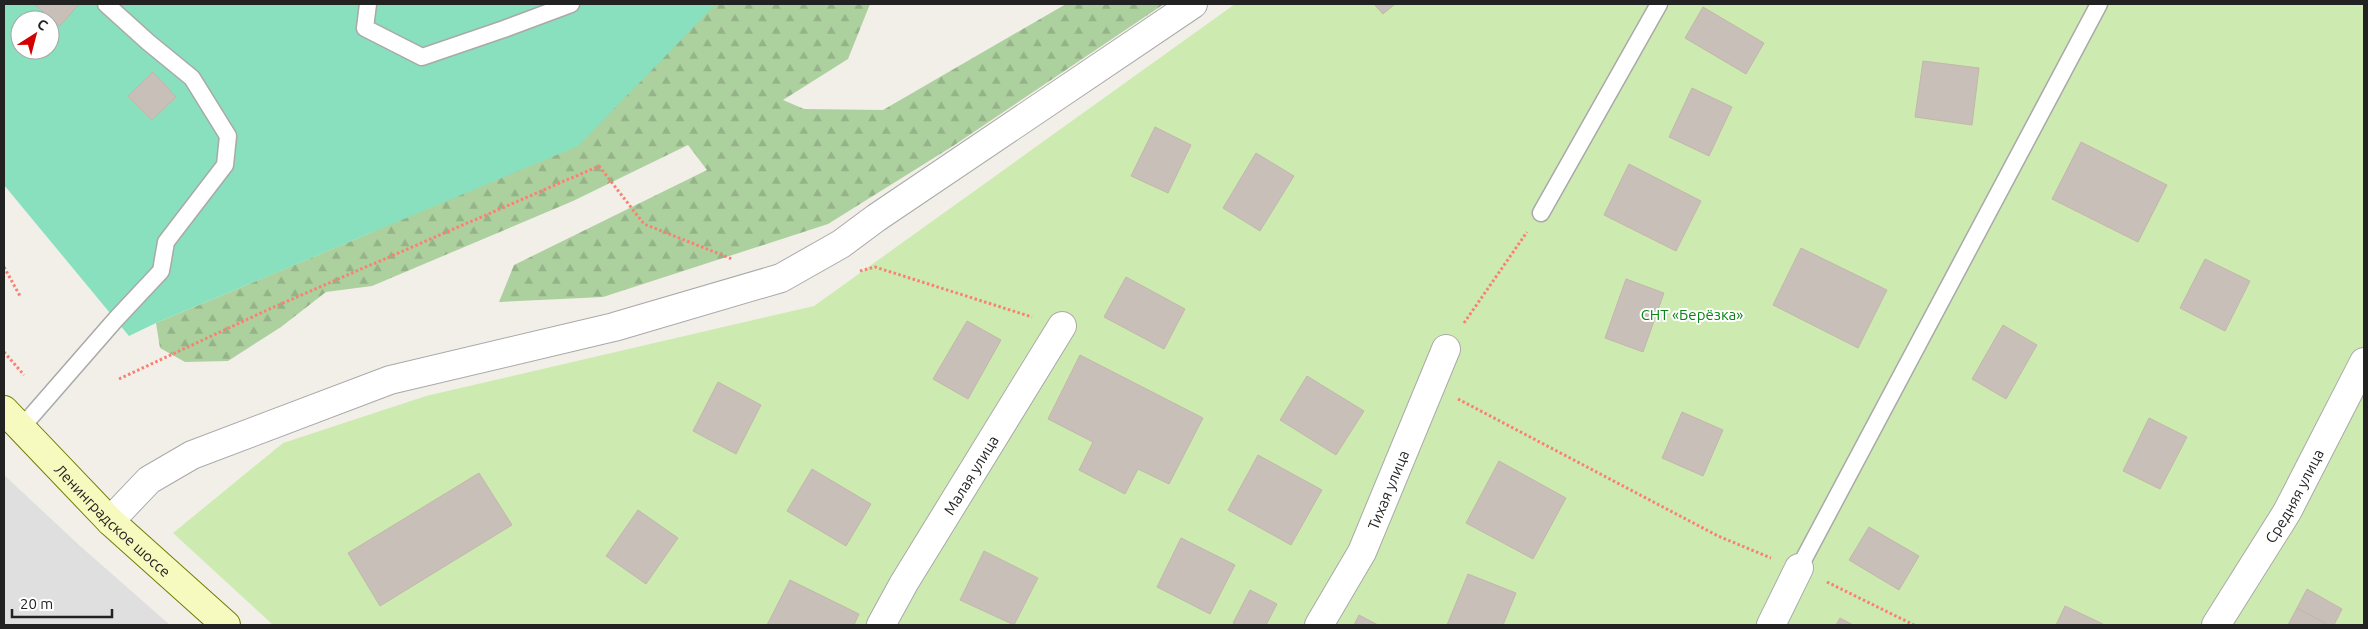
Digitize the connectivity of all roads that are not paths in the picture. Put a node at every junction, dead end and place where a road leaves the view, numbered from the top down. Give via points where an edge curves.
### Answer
1 (106, 4) edge
2 (368, 4) edge
3 (571, 4) edge
4 (1193, 4) edge
5 (1659, 4) edge
6 (2099, 4) edge
7 (1541, 213) road end
8 (1062, 326) road end
9 (1446, 349) road end
10 (2364, 362) edge
11 (13, 419) edge
12 (110, 521) junction
13 (1799, 568) joint
14 (226, 625) edge
15 (880, 625) edge
16 (1319, 625) edge
17 (1770, 625) edge
18 (2216, 625) edge

1 - 11 lane via 192,78 228,136 225,165 166,242 162,271
2 - 3 lane via 365,28 422,56
4 - 12 street via 841,244 781,278 614,327 390,380 192,454 149,480
5 - 7 lane
6 - 13 lane
8 - 15 street, Малая улица
9 - 16 street, Тихая улица via 1362,552
10 - 18 street, Средняя улица via 2287,512
11 - 12 main road, Ленинградское шоссе
12 - 14 main road, Ленинградское шоссе
13 - 17 street

